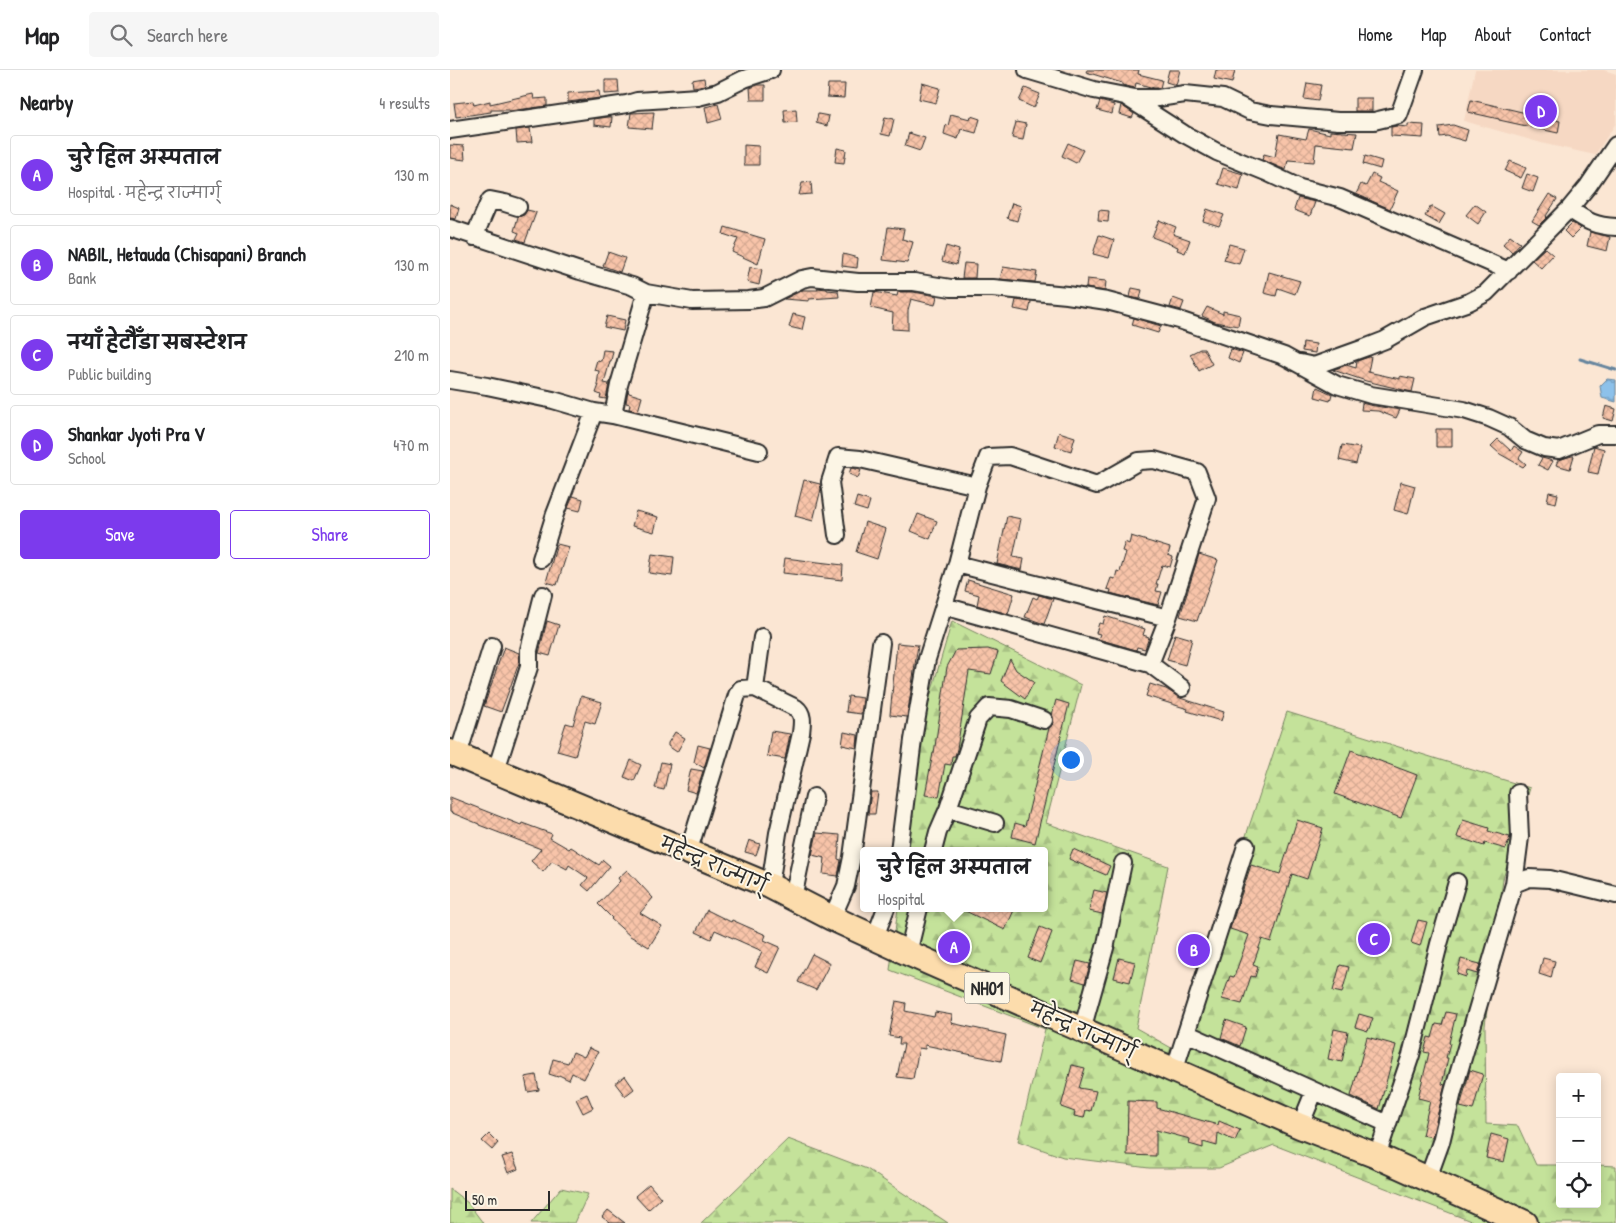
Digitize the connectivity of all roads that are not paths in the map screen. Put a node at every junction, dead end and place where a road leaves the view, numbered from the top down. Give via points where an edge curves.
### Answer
1 (771, 70) edge
2 (1027, 70) edge
3 (1415, 70) edge
4 (1126, 97) junction
5 (450, 130) edge
6 (1616, 146) edge
7 (518, 207) dead end
8 (1569, 209) junction
9 (1616, 226) edge
10 (450, 228) edge
11 (474, 237) junction
12 (1509, 270) junction
13 (646, 292) junction
14 (1298, 363) junction
15 (450, 380) edge
16 (594, 412) junction
17 (613, 415) junction
18 (1616, 434) edge
19 (759, 451) dead end
20 (977, 486) junction
21 (837, 535) dead end
22 (541, 559) dead end
23 (957, 564) junction
24 (544, 595) dead end
25 (944, 606) junction
26 (1168, 618) junction
27 (762, 637) dead end
28 (881, 644) dead end
29 (492, 646) dead end
30 (1150, 664) junction
31 (755, 688) junction
32 (1182, 688) dead end
33 (1044, 720) dead end
34 (454, 753) edge
35 (496, 770) junction
36 (1518, 793) dead end
37 (814, 797) dead end
38 (948, 810) junction
39 (995, 823) dead end
40 (1246, 846) dead end
41 (900, 847) edge
42 (935, 847) edge
43 (688, 853) junction
44 (1123, 864) dead end
45 (1457, 882) dead end
46 (1514, 884) junction
47 (770, 886) junction
48 (1616, 895) edge
49 (792, 898) junction
50 (884, 912) edge
51 (918, 912) edge
52 (832, 918) junction
53 (875, 937) junction
54 (908, 953) junction
55 (1082, 1030) junction
56 (1186, 1033) junction
57 (1174, 1071) junction
58 (1314, 1092) junction
59 (1388, 1124) junction
60 (1300, 1126) junction
61 (1377, 1156) junction
62 (1428, 1178) junction
63 (1525, 1223) edge

1 - 5 street via 698,97 637,101
2 - 4 street
3 - 4 street via 1399,115 1374,121 1271,115 1209,96
4 - 12 street via 1217,152 1300,188 1340,198
6 - 8 street
7 - 11 street via 490,200
8 - 9 street via 1589,222
8 - 12 street
10 - 11 street
11 - 13 street
12 - 14 street via 1486,293 1425,317 1385,340 1314,366
13 - 14 street via 692,301 749,300 764,298 812,277 858,282 907,281 951,288 993,288 1068,295 1136,307
13 - 17 street via 618,386
14 - 18 street via 1337,385 1371,395 1464,410 1489,418 1544,448 1559,450 1598,434
15 - 16 street via 553,400
16 - 17 street
16 - 22 street
17 - 19 street
20 - 21 street via 860,459 838,457 830,482
20 - 23 street
20 - 26 street via 988,457 1010,456 1097,485 1139,461 1154,460 1197,472 1207,498
23 - 25 street
23 - 26 street
24 - 35 street via 529,667
25 - 30 street
25 - 41 street via 927,659
26 - 30 street
27 - 31 street
28 - 52 street via 852,857 846,886
29 - 34 street
30 - 32 street
31 - 43 street via 741,689 737,695
31 - 47 street via 796,708 802,719
33 - 38 street via 1011,709 989,708 978,719
34 - 35 highway, महेन्द्र राज्मार्ग् / NH01
35 - 43 highway, महेन्द्र राज्मार्ग् / NH01
36 - 46 street via 1520,837
37 - 49 street
38 - 39 street
38 - 42 street
40 - 56 street
43 - 47 highway, महेन्द्र राज्मार्ग् / NH01
44 - 55 street via 1106,944
45 - 59 street via 1411,1056
46 - 48 street via 1530,878 1550,879
46 - 62 street
47 - 49 highway, महेन्द्र राज्मार्ग् / NH01
49 - 52 highway, महेन्द्र राज्मार्ग् / NH01
50 - 53 street
51 - 54 street
52 - 53 highway, महेन्द्र राज्मार्ग् / NH01
53 - 54 highway, महेन्द्र राज्मार्ग् / NH01
54 - 55 highway, महेन्द्र राज्मार्ग् / NH01
55 - 57 highway, महेन्द्र राज्मार्ग् / NH01
56 - 57 street
56 - 58 street
57 - 60 highway, महेन्द्र राज्मार्ग् / NH01
58 - 59 street
58 - 60 street
59 - 61 street
60 - 61 highway, महेन्द्र राज्मार्ग् / NH01
61 - 62 highway, महेन्द्र राज्मार्ग् / NH01
62 - 63 highway, महेन्द्र राज्मार्ग् / NH01

